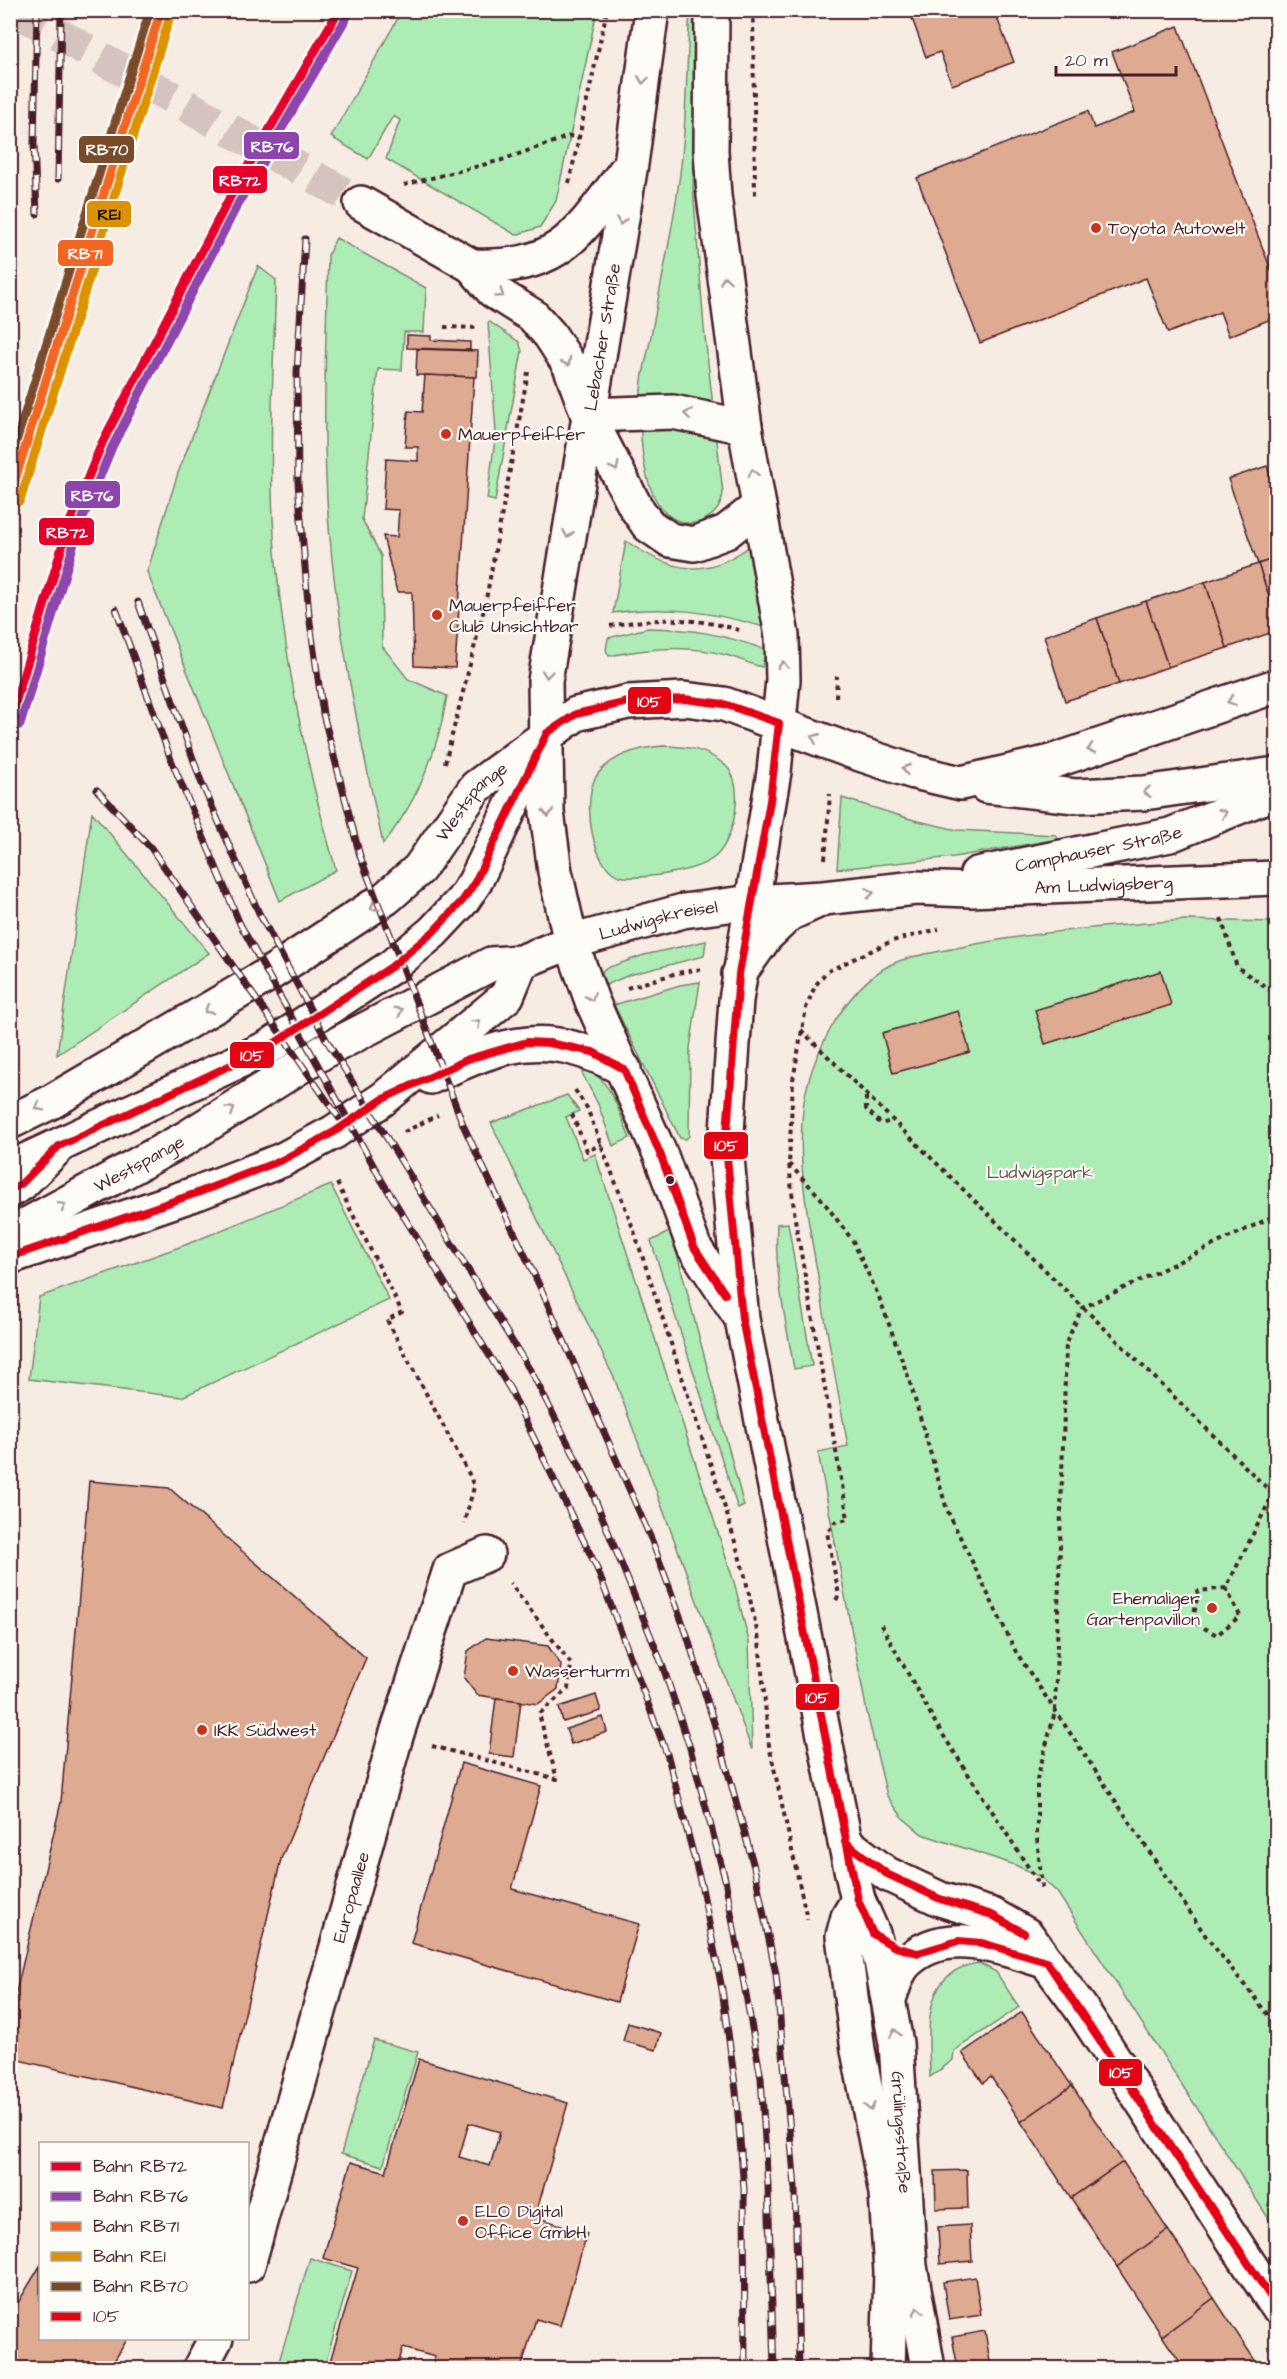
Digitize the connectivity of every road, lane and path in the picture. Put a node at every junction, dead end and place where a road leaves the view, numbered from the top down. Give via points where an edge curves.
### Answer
1 (607, 10) edge
2 (652, 10) edge
3 (712, 10) edge
4 (728, 10) edge
5 (712, 99) junction
6 (579, 138) junction
7 (631, 164) junction
8 (567, 191) dead end
9 (361, 202) joint
10 (472, 266) junction
11 (444, 327) dead end
12 (482, 328) dead end
13 (528, 368) dead end
14 (588, 415) junction
15 (745, 427) junction
16 (759, 506) junction
17 (485, 605) junction
18 (495, 607) dead end
19 (610, 626) dead end
20 (744, 632) dead end
21 (837, 676) dead end
22 (1276, 686) edge
23 (837, 697) dead end
24 (778, 723) junction
25 (547, 733) junction
26 (445, 766) dead end
27 (1276, 774) edge
28 (961, 783) junction
29 (1276, 792) edge
30 (830, 794) dead end
31 (1276, 878) edge
32 (823, 884) junction
33 (916, 888) junction
34 (752, 902) junction
35 (1218, 909) dead end
36 (571, 942) junction
37 (521, 962) junction
38 (702, 969) dead end
39 (826, 972) dead end
40 (739, 974) junction
41 (621, 991) dead end
42 (1276, 994) edge
43 (801, 1030) junction
44 (624, 1069) junction
45 (866, 1096) junction
46 (383, 1099) junction
47 (587, 1108) dead end
48 (572, 1114) dead end
49 (891, 1121) junction
50 (10, 1122) edge
51 (602, 1144) junction
52 (59, 1146) junction
53 (789, 1164) junction
54 (10, 1168) edge
55 (337, 1183) dead end
56 (10, 1190) edge
57 (1276, 1215) edge
58 (10, 1234) edge
59 (10, 1257) edge
60 (1082, 1308) junction
61 (742, 1319) junction
62 (1275, 1496) edge
63 (848, 1519) dead end
64 (487, 1554) joint
65 (450, 1570) junction
66 (1226, 1588) junction
67 (880, 1625) dead end
68 (1055, 1712) junction
69 (396, 1736) junction
70 (845, 1842) junction
71 (918, 1889) junction
72 (858, 1900) junction
73 (807, 1921) dead end
74 (873, 1934) junction
75 (918, 1953) junction
76 (1047, 1962) junction
77 (889, 1999) junction
78 (1276, 2025) edge
79 (249, 2261) edge
80 (1276, 2305) edge
81 (215, 2340) edge
82 (230, 2340) edge
83 (200, 2368) edge
84 (225, 2368) edge
85 (888, 2368) edge
86 (928, 2368) edge

1 - 6 path
2 -> 7 main road, Lebacher Straße
3 - 5 main road
4 - 5 main road
15 -> 5 main road via 714,196
6 - 8 path
6 - 9 path via 570,136 502,160 417,180
7 - 10 main road via 580,231 545,258 505,267
7 -> 14 main road, Lebacher Straße
9 - 10 main road
10 -> 14 main road via 493,291 533,316 550,335 570,366
11 - 12 path
13 - 17 path
15 -> 14 main road via 673,412
14 -> 16 main road via 634,506 648,525 670,540 694,544 726,532
14 -> 25 main road, Lebacher Straße via 545,681
16 -> 15 main road
24 -> 16 main road via 783,680 782,636
17 - 18 path
17 - 26 path
19 - 20 path via 647,619 683,619
21 - 23 path
22 -> 28 main road via 1051,762
24 - 25 main road via 724,704 684,699 628,702 576,714
28 -> 24 main road via 851,752
24 - 34 main road via 770,801
25 -> 36 main road via 547,812 555,872
25 -> 50 main road, Westspange via 476,787 419,869 386,898 272,973
25 - 52 main road, Westspange via 475,882 425,939 391,967 267,1048
27 -> 28 main road via 1144,793 1075,796
33 -> 29 main road, Camphauser Straße via 1170,835
30 - 32 path
31 - 33 main road, Am Ludwigsberg via 970,890
32 -> 33 main road, Am Ludwigsberg
32 - 34 main road, Am Ludwigsberg
32 - 40 main road via 766,936
34 - 36 main road, Ludwigskreisel via 683,911
34 - 40 main road, Grülingsstraße
35 - 42 path via 1237,967
36 - 37 main road, Westspange
36 -> 44 main road, Grülingsstraße via 592,1001
46 -> 37 main road via 507,996
58 -> 37 main road, Westspange via 186,1138 375,1023 491,964
38 - 41 path
39 - 43 path via 815,986
40 - 61 main road, Grülingsstraße via 726,1146
43 - 45 path
43 - 53 path via 793,1080
44 - 46 main road via 593,1052 527,1042 468,1059
44 - 61 main road, Grülingsstraße via 662,1156 694,1247
45 - 49 path
45 - 49 path via 866,1109 881,1124
46 - 59 main road via 282,1160
47 - 51 path
48 - 51 path via 587,1151
49 - 60 path
51 - 73 path via 637,1239 745,1576 759,1640 769,1745
52 - 54 main road, Westspange
52 - 56 main road
53 - 63 path via 795,1219
53 - 68 path via 853,1241 879,1297 909,1379 947,1510 1016,1652
55 - 65 path via 402,1312 387,1320 474,1487
57 - 60 path
60 - 62 path
60 - 68 path via 1066,1343
61 - 70 main road, Grülingsstraße
62 - 66 path
64 - 65 main road
64 - 69 path via 571,1664 568,1689 539,1714 556,1779
65 - 69 main road, Europaallee
66 - 66 path via 1240,1616 1217,1635 1192,1622 1198,1591
67 - 68 path via 936,1724 1042,1888 1037,1837 1038,1779
68 - 78 path via 1205,1935
69 - 79 main road, Europaallee
70 - 71 main road via 887,1874
70 - 72 main road, Grülingsstraße
71 - 72 main road
71 - 76 main road via 992,1915 1027,1935
72 - 74 main road, Grülingsstraße
72 -> 85 main road, Grülingsstraße via 843,1936 858,2050 886,2193 891,2272
74 - 75 main road via 896,1947
74 - 77 main road, Grülingsstraße
75 - 76 main road via 958,1941 982,1943
75 - 77 main road via 902,1967
76 - 80 main road
86 -> 77 main road, Grülingsstraße via 910,2266 896,2043
81 - 83 main road
82 - 84 main road

